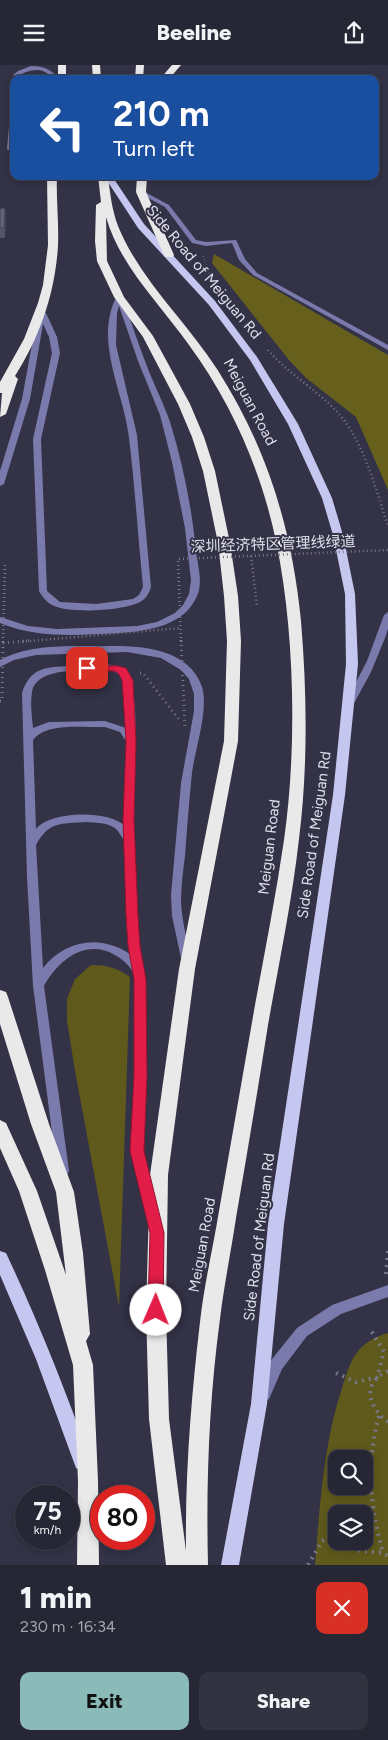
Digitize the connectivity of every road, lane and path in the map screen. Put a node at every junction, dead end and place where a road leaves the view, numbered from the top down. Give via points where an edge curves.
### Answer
1 (177, 65) edge
2 (18, 75) edge
3 (52, 75) edge
4 (168, 75) edge
5 (52, 180) edge
6 (105, 180) edge
7 (105, 180) edge
8 (106, 180) edge
9 (142, 180) edge
10 (142, 192) junction
11 (202, 250) dead end
12 (169, 255) junction
13 (225, 292) dead end
14 (119, 297) junction
15 (42, 313) junction
16 (265, 344) dead end
17 (388, 348) edge
18 (17, 365) junction
19 (0, 390) edge
20 (0, 414) edge
21 (0, 484) edge
22 (388, 527) edge
23 (388, 551) edge
24 (251, 556) junction
25 (5, 563) dead end
26 (256, 605) dead end
27 (388, 615) edge
28 (0, 620) edge
29 (181, 628) junction
30 (3, 643) junction
31 (0, 664) edge
32 (0, 701) edge
33 (348, 705) junction
34 (185, 727) dead end
35 (28, 740) junction
36 (131, 742) junction
37 (32, 845) junction
38 (130, 846) junction
39 (187, 969) junction
40 (139, 971) junction
41 (39, 986) junction
42 (0, 997) edge
43 (0, 1129) edge
44 (65, 1192) junction
45 (157, 1233) junction
46 (388, 1251) edge
47 (0, 1258) edge
48 (386, 1274) dead end
49 (388, 1291) edge
50 (370, 1329) dead end
51 (83, 1365) junction
52 (388, 1371) edge
53 (336, 1373) dead end
54 (377, 1377) junction
55 (259, 1404) junction
56 (379, 1416) junction
57 (388, 1422) edge
58 (88, 1481) junction
59 (328, 1536) edge
60 (353, 1550) edge
61 (386, 1554) edge
62 (88, 1565) edge
63 (177, 1565) edge
64 (197, 1565) edge
65 (230, 1565) edge
66 (308, 1565) edge

1 - 4 highway
2 - 3 street via 25,68 34,67
5 - 15 highway via 53,246
6 - 14 highway via 100,241 102,261
7 - 64 highway, Meiguan Road via 110,222 119,242 194,343 250,438 277,519 291,584 298,650 297,781 292,838 210,1318 196,1501
8 - 12 main road, Side Road of Meiguan Rd via 141,226
9 - 10 highway
10 - 12 highway
10 - 17 street via 167,206 194,242 234,241 242,261 255,274
11 - 13 path via 208,272
12 - 33 main road, Side Road of Meiguan Rd via 212,303 254,359 293,424 326,498 338,535 350,594 352,645
14 - 15 street via 113,313 112,345 133,435 147,587 137,601 126,604 59,605 49,600 43,591 37,439 56,353
14 - 28 street via 168,429 191,539 196,588 183,612 146,627 38,631 22,629
14 - 39 highway via 148,336 198,437 218,507 231,596 234,681 231,741
15 - 18 highway
15 - 21 street via 26,399
16 - 22 path via 289,372 340,415 350,429
18 - 19 highway
18 - 20 highway
23 - 24 path, 深圳经济特区管理线绿道, bridge
24 - 26 path
24 - 29 path, 深圳经济特区管理线绿道, bridge via 178,559
25 - 30 path, bridge
27 - 33 street via 364,679
29 - 30 path, bridge
29 - 34 path, 深圳经济特区管理线绿道, bridge
30 - 32 path, bridge
31 - 39 street via 19,655 33,653 144,650 169,658 193,678 200,705 186,772 176,903
33 - 55 main road, Side Road of Meiguan Rd via 339,795 276,1224
35 - 36 street via 35,731 49,725 105,724 124,730
35 - 36 street via 27,693 34,678 49,670 106,667 126,675
35 - 37 street
36 - 38 street
37 - 38 street via 47,823 103,820 126,831
37 - 41 street
38 - 40 street via 134,946
39 - 45 highway via 159,1175
40 - 41 street via 118,951 84,946 67,951 54,960
40 - 45 street via 137,1151
41 - 44 street
42 - 44 highway
43 - 51 highway via 28,1191
44 - 51 highway via 74,1253
45 - 63 highway via 159,1419
46 - 48 path
47 - 58 main road via 41,1347
49 - 55 street via 337,1309 302,1332 277,1363
50 - 54 path via 384,1352
51 - 58 highway
52 - 54 path
53 - 54 path via 363,1383
54 - 56 path via 370,1391 373,1409
55 - 65 main road, Side Road of Meiguan Rd
56 - 57 path
56 - 61 path via 373,1434 370,1501
58 - 62 highway
59 - 66 path via 316,1549
60 - 61 path

